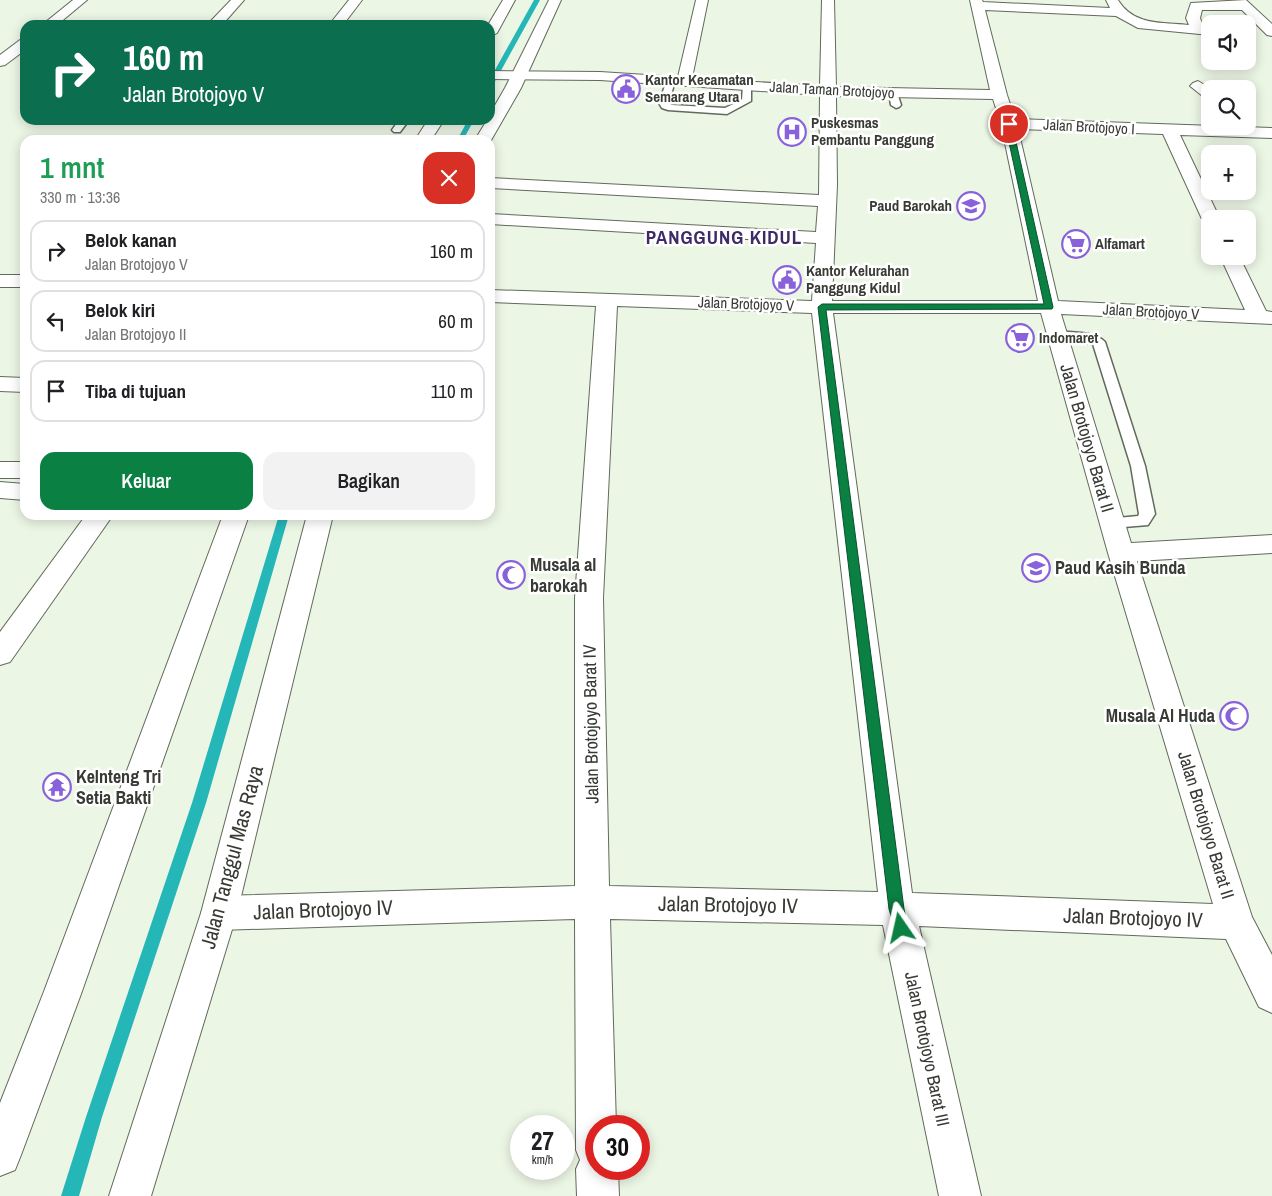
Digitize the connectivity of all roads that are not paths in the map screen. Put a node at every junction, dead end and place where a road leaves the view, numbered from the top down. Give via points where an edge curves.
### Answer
1 (81, 0) edge
2 (238, 0) edge
3 (356, 0) edge
4 (509, 0) edge
5 (555, 0) edge
6 (702, 0) edge
7 (828, 0) edge
8 (977, 3) edge
9 (1242, 3) edge
10 (1115, 6) edge
11 (55, 20) edge
12 (219, 20) edge
13 (340, 20) edge
14 (495, 24) edge
15 (1201, 27) edge
16 (1201, 30) edge
17 (1256, 32) edge
18 (1272, 32) edge
19 (20, 47) edge
20 (0, 62) edge
21 (495, 75) edge
22 (517, 75) junction
23 (677, 81) junction
24 (747, 85) junction
25 (829, 91) junction
26 (999, 95) junction
27 (495, 117) edge
28 (1009, 124) junction
29 (400, 125) edge
30 (1256, 125) edge
31 (397, 130) dead end
32 (1170, 131) junction
33 (1270, 135) edge
34 (495, 183) edge
35 (827, 201) junction
36 (1207, 210) edge
37 (495, 220) edge
38 (825, 238) junction
39 (1234, 265) edge
40 (0, 281) edge
41 (20, 281) edge
42 (495, 296) edge
43 (607, 299) junction
44 (822, 307) junction
45 (1049, 307) junction
46 (1265, 318) edge
47 (1057, 335) junction
48 (0, 384) edge
49 (20, 385) edge
50 (0, 470) edge
51 (20, 474) edge
52 (20, 478) edge
53 (0, 490) edge
54 (96, 520) edge
55 (234, 520) edge
56 (319, 520) edge
57 (1112, 523) junction
58 (1272, 544) edge
59 (1120, 553) junction
60 (0, 654) edge
61 (592, 902) junction
62 (896, 909) junction
63 (219, 913) junction
64 (1236, 922) junction
65 (1272, 994) edge
66 (595, 1115) edge
67 (0, 1156) edge
68 (597, 1180) edge
69 (130, 1196) edge
70 (598, 1196) edge
71 (960, 1196) edge

1 - 11 street
2 - 12 street
3 - 13 street
4 - 14 street
5 - 22 street
6 - 23 street
7 - 25 street, Jalan Brotojoyo Barat III
8 - 10 street
8 - 26 street, Jalan Brotojoyo Barat II
9 - 15 street via 1196,6 1193,18
9 - 18 street
10 - 16 street via 1142,25
17 - 18 street
19 - 20 street
21 - 22 street, Jalan Taman Brotojoyo
22 - 23 street, Jalan Taman Brotojoyo
22 - 27 street
23 - 24 street, Jalan Taman Brotojoyo
23 - 24 lane via 665,106 727,111 746,101
24 - 25 street, Jalan Taman Brotojoyo
25 - 26 street, Jalan Taman Brotojoyo via 895,99
25 - 35 street, Jalan Brotojoyo Barat III
26 - 28 street, Jalan Brotojoyo Barat II
28 - 32 street, Jalan Brotojoyo I
28 - 45 street, Jalan Brotojoyo Barat II
29 - 31 lane
30 - 33 street
32 - 33 street, Jalan Brotojoyo I
32 - 36 street
34 - 35 street
35 - 38 street, Jalan Brotojoyo Barat III
37 - 38 street
38 - 44 street, Jalan Brotojoyo Barat III
39 - 46 street
40 - 41 street
42 - 43 street, Jalan Brotojoyo V
43 - 44 street, Jalan Brotojoyo V
43 - 61 street, Jalan Brotojoyo Barat IV via 590,598
44 - 45 street, Jalan Brotojoyo V
44 - 62 street, Jalan Brotojoyo Barat III
45 - 46 street, Jalan Brotojoyo V
45 - 47 street, Jalan Brotojoyo Barat II
47 - 57 street, Jalan Brotojoyo Barat II
47 - 57 lane via 1099,342 1138,466 1146,514 1143,521
48 - 49 street
50 - 51 street
52 - 53 street
54 - 60 street
55 - 67 street
56 - 63 street, Jalan Tanggul Mas Raya
57 - 59 street, Jalan Brotojoyo Barat II
58 - 59 street
59 - 64 street, Jalan Brotojoyo Barat II
61 - 62 street, Jalan Brotojoyo IV
61 - 63 street, Jalan Brotojoyo IV
61 - 66 street, Jalan Brotojoyo Barat IV
62 - 64 street, Jalan Brotojoyo IV
62 - 71 street, Jalan Brotojoyo Barat III
63 - 69 street, Jalan Tanggul Mas Raya
64 - 65 street, Jalan Brotojoyo Barat II
68 - 70 street

